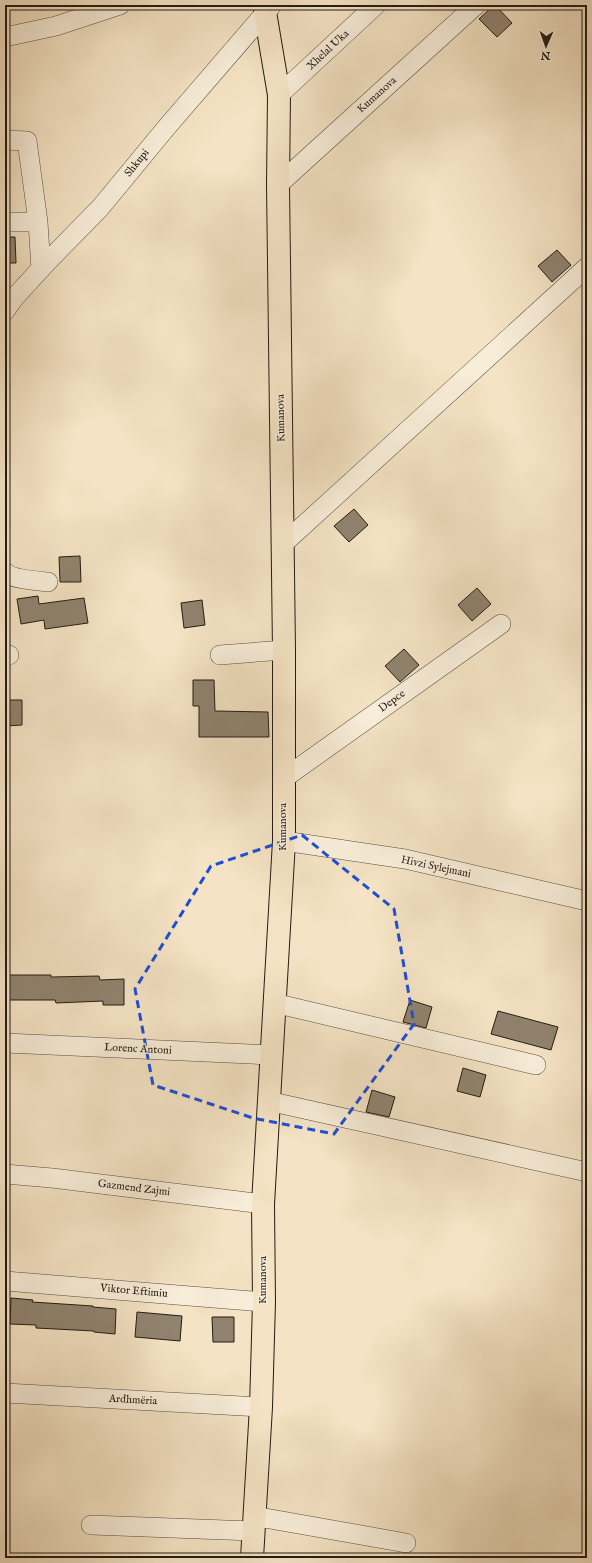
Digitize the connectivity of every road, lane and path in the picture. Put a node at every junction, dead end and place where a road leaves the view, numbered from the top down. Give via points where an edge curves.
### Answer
1 (120, 5) edge
2 (376, 5) edge
3 (476, 5) edge
4 (268, 7) edge
5 (5, 37) edge
6 (279, 95) junction
7 (5, 140) edge
8 (278, 185) junction
9 (5, 222) edge
10 (38, 222) junction
11 (587, 267) edge
12 (41, 269) junction
13 (8, 302) edge
14 (283, 544) junction
15 (5, 572) edge
16 (48, 582) dead end
17 (501, 624) dead end
18 (284, 650) junction
19 (220, 655) dead end
20 (283, 779) junction
21 (284, 841) junction
22 (587, 901) edge
23 (274, 1003) junction
24 (5, 1043) edge
25 (271, 1055) junction
26 (536, 1065) dead end
27 (268, 1102) junction
28 (587, 1172) edge
29 (5, 1174) edge
30 (263, 1204) junction
31 (5, 1280) edge
32 (264, 1302) junction
33 (5, 1393) edge
34 (261, 1407) junction
35 (254, 1523) junction
36 (91, 1525) dead end
37 (406, 1543) dead end
38 (252, 1558) edge

1 - 5 street via 56,26
2 - 6 street, Xhelal Uka
3 - 8 street, Kumanova
4 - 6 main road, Kumanova
4 - 12 street, Shkupi via 100,208
6 - 8 main road, Kumanova
7 - 10 street via 27,141
8 - 14 main road, Kumanova
9 - 10 street
10 - 12 street
11 - 14 street
12 - 13 street, Shkupi
14 - 18 main road, Kumanova
15 - 16 street via 13,577
17 - 20 street, Depce
18 - 19 street
18 - 20 main road, Kumanova
20 - 21 main road, Kumanova
21 - 22 street, Hivzi Sylejmani via 405,859
21 - 23 main road, Kumanova
23 - 25 main road, Kumanova
23 - 26 street
24 - 25 street, Lorenc Antoni
25 - 27 main road, Kumanova
27 - 28 street
27 - 30 main road, Kumanova
29 - 30 street, Gazmend Zajmi
30 - 32 main road, Kumanova
31 - 32 street, Viktor Eftimiu
32 - 34 main road, Kumanova
33 - 34 street, Ardhmëria
34 - 35 main road, Kumanova
35 - 36 street
35 - 37 street
35 - 38 main road, Kumanova

